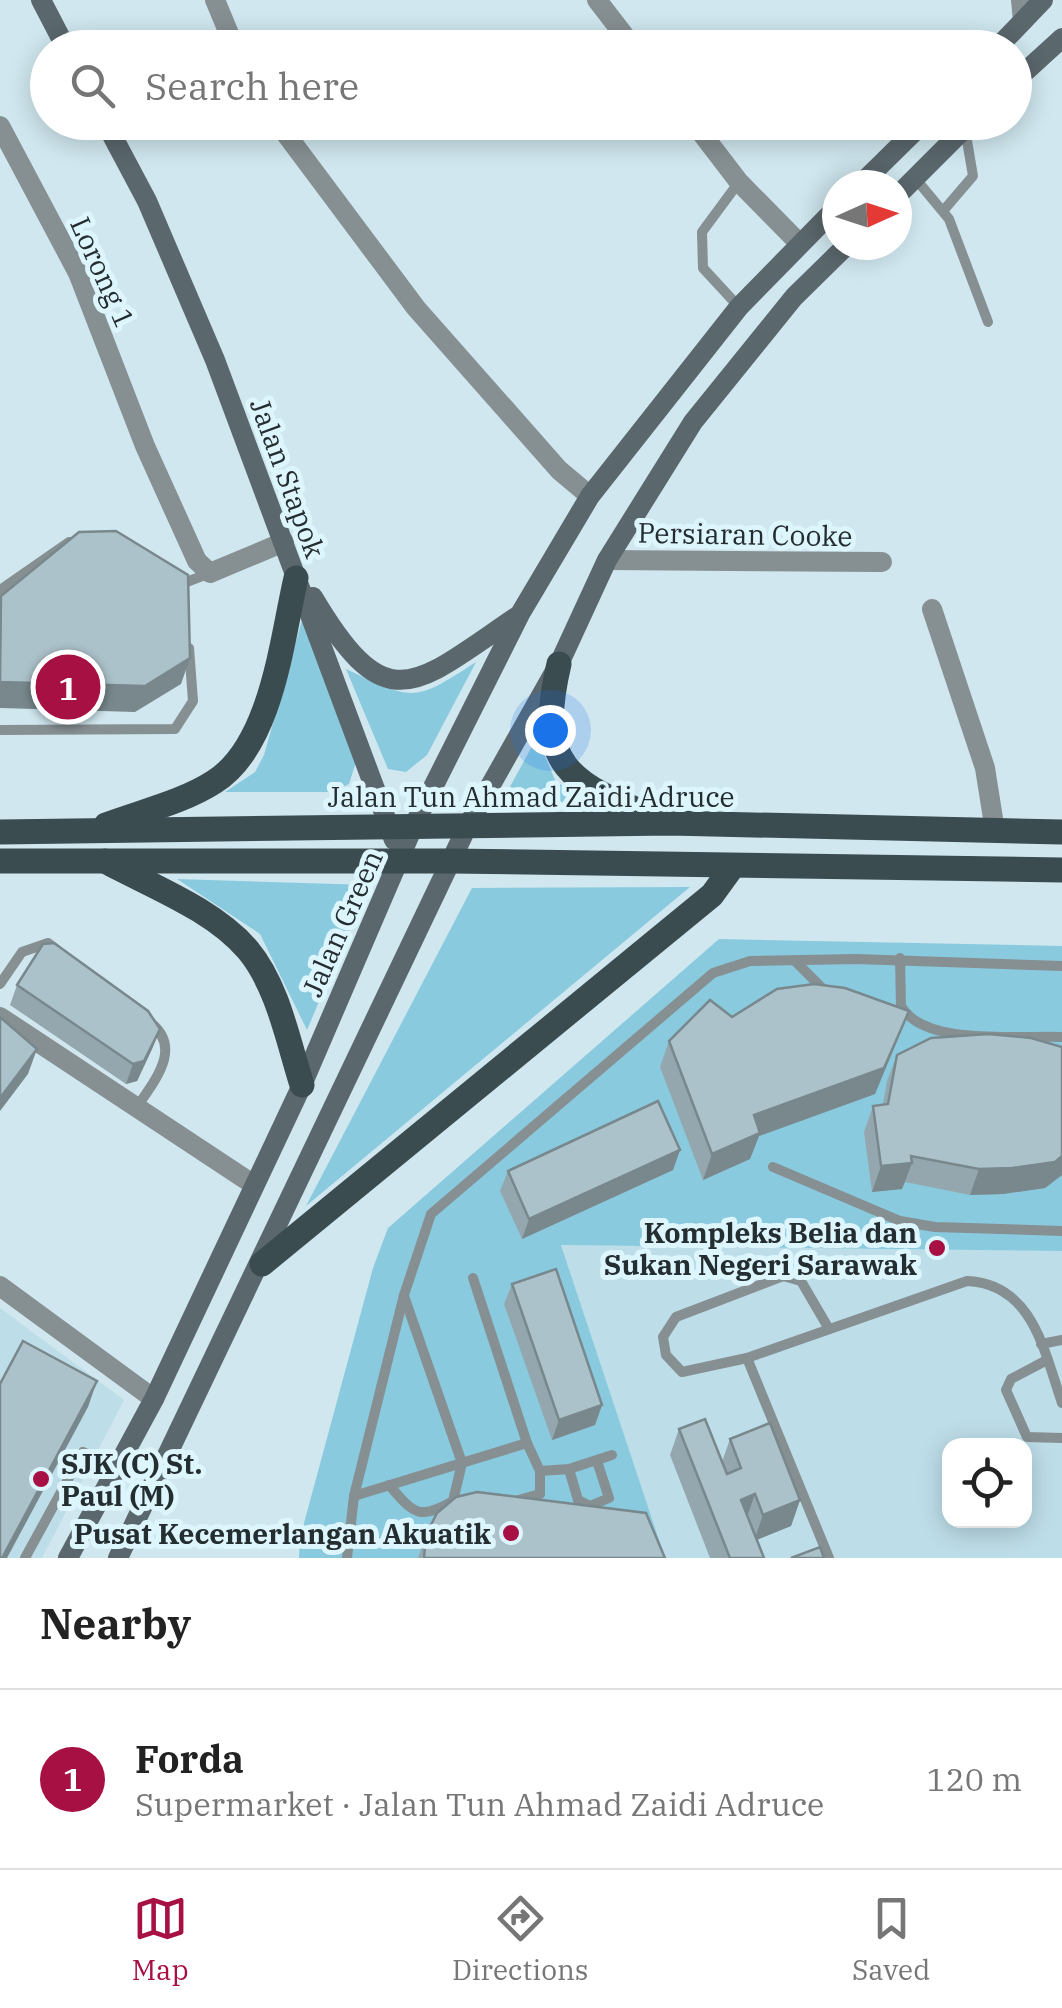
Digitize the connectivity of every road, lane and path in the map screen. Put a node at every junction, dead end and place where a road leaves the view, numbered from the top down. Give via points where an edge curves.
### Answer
1 (41, 0) edge
2 (216, 0) edge
3 (597, 0) edge
4 (1043, 0) edge
5 (1022, 10) edge
6 (57, 30) edge
7 (228, 30) edge
8 (620, 30) edge
9 (1062, 38) edge
10 (1032, 66) edge
11 (0, 126) edge
12 (115, 140) edge
13 (290, 140) edge
14 (706, 140) edge
15 (906, 140) edge
16 (954, 140) edge
17 (969, 140) edge
18 (875, 170) edge
19 (916, 178) junction
20 (739, 182) junction
21 (912, 182) edge
22 (942, 211) junction
23 (822, 221) edge
24 (799, 243) junction
25 (832, 260) edge
26 (739, 307) junction
27 (988, 322) dead end
28 (590, 496) junction
29 (82, 541) edge
30 (289, 559) junction
31 (607, 560) junction
32 (882, 562) dead end
33 (210, 573) junction
34 (169, 575) edge
35 (184, 583) junction
36 (0, 590) edge
37 (186, 603) edge
38 (932, 608) dead end
39 (520, 614) junction
40 (189, 642) edge
41 (559, 664) junction
42 (0, 730) edge
43 (670, 823) junction
44 (401, 826) junction
45 (468, 827) junction
46 (995, 831) junction
47 (0, 832) edge
48 (87, 832) junction
49 (1062, 832) edge
50 (102, 860) junction
51 (400, 860) junction
52 (451, 860) junction
53 (0, 861) edge
54 (734, 866) junction
55 (1062, 870) edge
56 (900, 958) junction
57 (794, 960) junction
58 (76, 964) edge
59 (1062, 966) edge
60 (0, 984) edge
61 (840, 1000) edge
62 (888, 1006) edge
63 (901, 1006) junction
64 (0, 1016) edge
65 (145, 1018) edge
66 (1062, 1037) edge
67 (302, 1085) junction
68 (137, 1107) junction
69 (773, 1167) dead end
70 (254, 1185) junction
71 (1062, 1232) edge
72 (262, 1264) junction
73 (473, 1278) dead end
74 (0, 1286) edge
75 (404, 1295) junction
76 (828, 1329) junction
77 (1062, 1340) edge
78 (1041, 1344) junction
79 (747, 1358) junction
80 (1047, 1360) junction
81 (154, 1399) junction
82 (1062, 1403) edge
83 (1062, 1438) edge
84 (527, 1443) junction
85 (612, 1455) dead end
86 (597, 1461) junction
87 (462, 1463) junction
88 (117, 1467) junction
89 (569, 1470) junction
90 (540, 1472) junction
91 (389, 1485) junction
92 (354, 1496) junction
93 (502, 1504) edge
94 (25, 1558) edge
95 (68, 1558) edge
96 (118, 1558) edge
97 (348, 1558) edge
98 (829, 1558) edge

1 - 6 main road
2 - 7 street
3 - 8 street
4 - 5 main road
9 - 10 main road
11 - 33 street, Lorong 1 via 78,273 185,542
12 - 30 main road, Jalan Stapok via 215,360
13 - 28 street via 416,308 559,470
14 - 20 street
15 - 18 main road
16 - 19 main road
17 - 22 lane via 973,176
19 - 21 main road
19 - 22 lane
20 - 24 street
20 - 26 lane via 702,232 704,268
22 - 27 lane
23 - 24 main road, Jalan Green
24 - 26 main road, Jalan Green
25 - 31 main road via 692,422
26 - 28 main road, Jalan Green
28 - 39 main road, Jalan Green
29 - 36 lane via 69,542
30 - 33 street
30 - 39 main road via 332,629 362,667 381,678 428,674
30 - 44 main road, Jalan Stapok
30 - 48 main road via 280,659 236,762 215,782
31 - 32 street, Persiaran Cooke
31 - 41 main road
33 - 35 lane
34 - 35 lane
35 - 37 lane
38 - 46 street via 986,768
39 - 44 main road, Jalan Green
40 - 42 lane via 193,701 175,729
41 - 43 main road via 549,707 550,738 560,760 599,794
41 - 45 main road
43 - 45 main road, Jalan Tun Ahmad Zaidi Adruce
43 - 46 main road, Jalan Tun Ahmad Zaidi Adruce
44 - 45 main road, Jalan Tun Ahmad Zaidi Adruce
44 - 48 main road, Jalan Tun Ahmad Zaidi Adruce
44 - 51 main road, Jalan Stapok
45 - 52 main road
46 - 49 main road, Jalan Tun Ahmad Zaidi Adruce
47 - 48 main road, Jalan Tun Ahmad Zaidi Adruce
50 - 51 main road
50 - 53 main road
50 - 67 main road via 223,926 248,950 266,980
51 - 52 main road
51 - 67 main road, Jalan Green
52 - 54 main road
52 - 72 main road
54 - 55 main road
54 - 72 main road via 712,895
56 - 57 lane
56 - 59 lane
56 - 63 lane
57 - 61 lane
57 - 75 lane via 733,964 713,973 431,1214
58 - 60 lane via 48,943 35,946 22,952
62 - 63 lane
63 - 66 lane via 930,1031
64 - 68 street
65 - 68 lane via 168,1046
67 - 70 main road, Jalan Green
68 - 70 street
69 - 71 lane via 900,1221
70 - 81 main road, Jalan Green
72 - 96 main road
73 - 84 lane
74 - 81 street
75 - 87 lane
75 - 92 lane
76 - 78 lane via 980,1282 1011,1294 1032,1319
76 - 79 lane
76 - 79 lane via 801,1280 783,1276 676,1318 663,1337 666,1355 682,1372
77 - 78 lane
78 - 80 lane
79 - 98 lane
80 - 82 lane
80 - 83 lane via 1011,1379 1006,1390 1027,1437
81 - 88 main road, Jalan Green
84 - 87 lane
84 - 90 lane
85 - 86 lane
86 - 89 lane
86 - 89 lane via 609,1498 590,1506 578,1500
87 - 91 lane
87 - 91 lane via 454,1500 420,1514
88 - 94 lane via 84,1452
88 - 95 main road, Jalan Green
89 - 90 lane
90 - 93 lane via 540,1494
91 - 92 lane
92 - 97 lane

